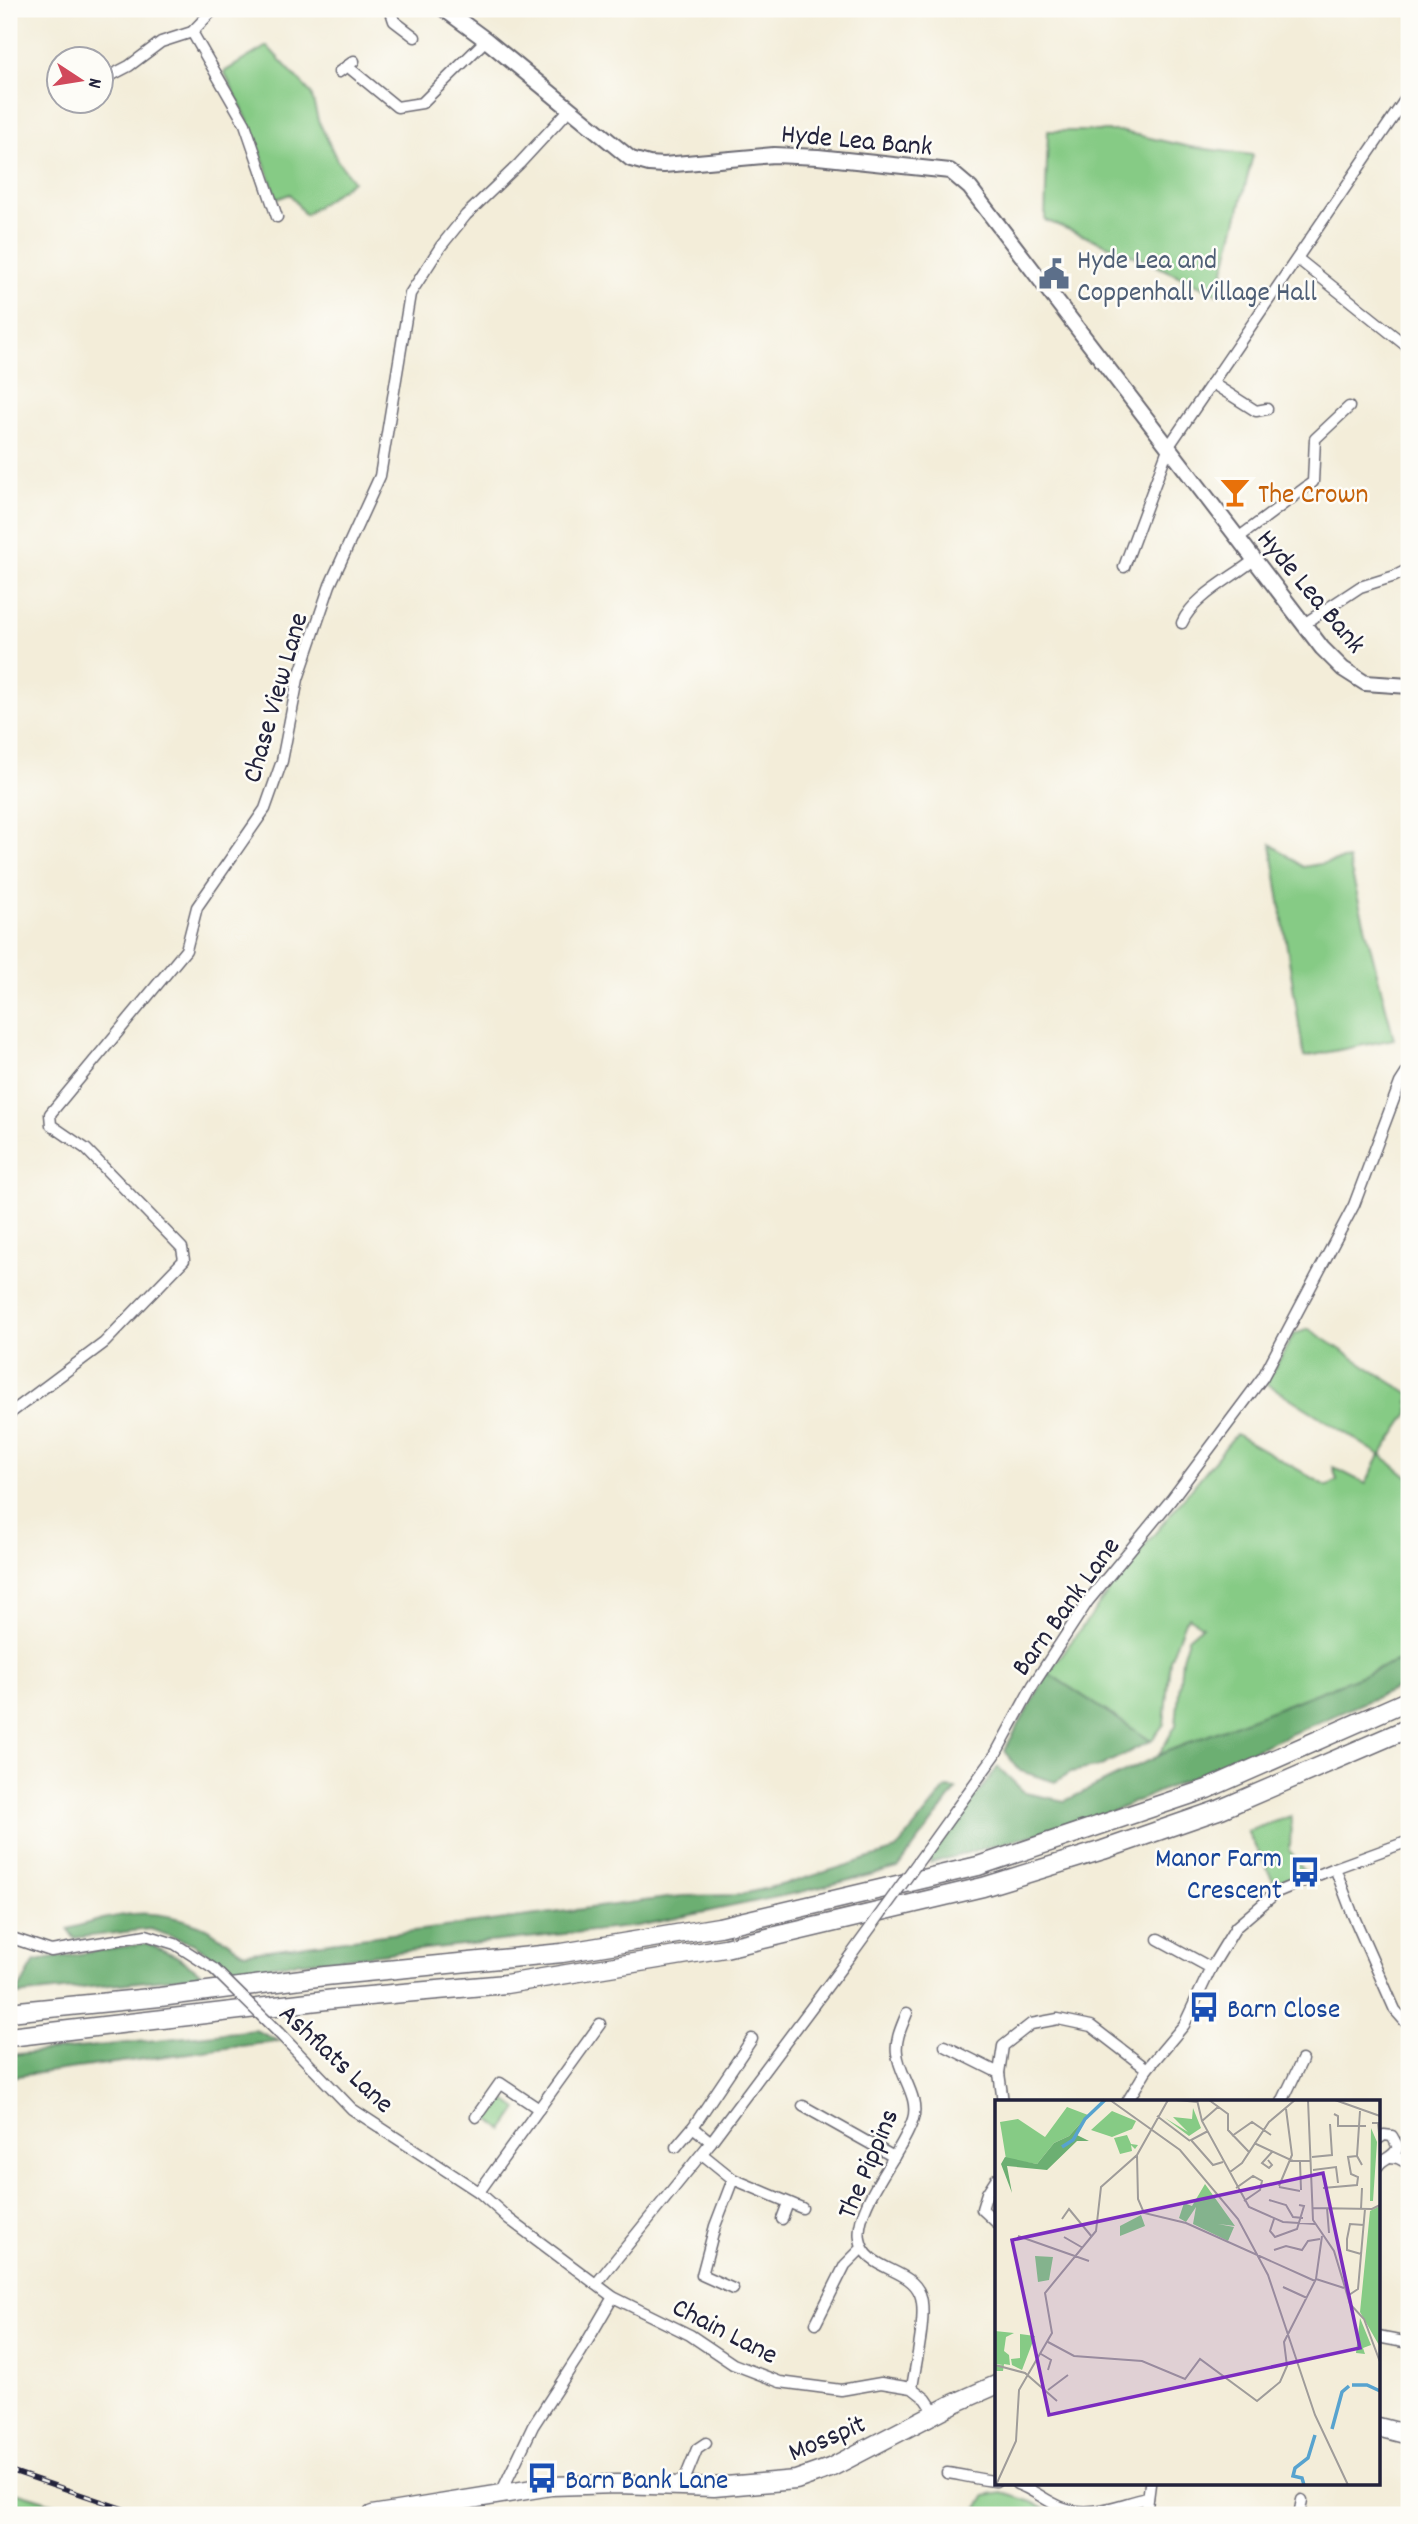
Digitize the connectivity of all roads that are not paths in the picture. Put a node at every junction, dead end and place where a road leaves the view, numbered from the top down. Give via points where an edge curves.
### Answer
1 (214, 9) edge
2 (390, 9) edge
3 (444, 9) edge
4 (192, 32) junction
5 (415, 37) dead end
6 (486, 40) junction
7 (347, 66) dead end
8 (116, 73) edge
9 (1409, 94) edge
10 (569, 110) junction
11 (277, 217) dead end
12 (1298, 259) junction
13 (1409, 348) edge
14 (1212, 383) junction
15 (1349, 407) dead end
16 (1266, 409) dead end
17 (1169, 446) junction
18 (1238, 538) junction
19 (1254, 560) junction
20 (1124, 566) dead end
21 (1409, 569) edge
22 (1182, 623) dead end
23 (1304, 624) junction
24 (1409, 686) edge
25 (1409, 1069) edge
26 (9, 1414) edge
27 (1409, 1700) edge
28 (1409, 1728) edge
29 (1409, 1841) edge
30 (1335, 1868) junction
31 (9, 1937) edge
32 (1158, 1939) dead end
33 (1211, 1968) junction
34 (9, 2012) edge
35 (907, 2013) dead end
36 (600, 2024) dead end
37 (1409, 2026) edge
38 (9, 2036) edge
39 (752, 2039) dead end
40 (945, 2046) dead end
41 (1302, 2060) dead end
42 (1146, 2068) junction
43 (999, 2073) junction
44 (1003, 2100) edge
45 (1128, 2100) edge
46 (1283, 2100) edge
47 (803, 2106) dead end
48 (539, 2109) junction
49 (476, 2117) dead end
50 (693, 2127) junction
51 (1380, 2138) edge
52 (711, 2142) junction
53 (676, 2147) dead end
54 (702, 2154) junction
55 (1385, 2156) edge
56 (894, 2157) junction
57 (1409, 2164) edge
58 (733, 2179) junction
59 (995, 2181) edge
60 (479, 2192) junction
61 (788, 2203) junction
62 (802, 2208) dead end
63 (782, 2219) dead end
64 (995, 2221) edge
65 (862, 2248) junction
66 (596, 2284) junction
67 (733, 2290) dead end
68 (613, 2297) junction
69 (816, 2323) dead end
70 (1380, 2338) edge
71 (1409, 2343) edge
72 (995, 2385) edge
73 (912, 2388) junction
74 (936, 2414) junction
75 (1380, 2428) edge
76 (1409, 2435) edge
77 (706, 2444) dead end
78 (947, 2473) dead end
79 (995, 2481) edge
80 (682, 2486) junction
81 (1023, 2486) edge
82 (1150, 2486) edge
83 (499, 2495) junction
84 (1148, 2498) junction
85 (1302, 2500) dead end
86 (432, 2510) edge
87 (372, 2515) edge
88 (1146, 2515) edge
89 (1299, 2515) edge

1 - 4 street
2 - 5 street via 394,21
3 - 6 street, Hyde Lea Bank
4 - 8 street via 161,42
4 - 11 street via 245,124
6 - 7 street via 422,103 397,107
6 - 10 street, Hyde Lea Bank
9 - 12 street
10 - 17 street, Hyde Lea Bank via 631,159 649,164 774,155 950,170 970,188
10 - 26 street, Chase View Lane via 466,215 410,294 380,476 330,585 298,679 282,761 265,809 198,907 186,950 50,1114 51,1125 86,1149 182,1248 184,1260 104,1343
12 - 13 street
12 - 14 street
14 - 16 street via 1256,411
14 - 17 street
15 - 18 street via 1315,439 1314,482
17 - 18 street, Hyde Lea Bank
17 - 20 street
18 - 19 street, Hyde Lea Bank
19 - 22 street via 1195,603
19 - 23 street, Hyde Lea Bank
21 - 23 street via 1360,587
23 - 24 street, Hyde Lea Bank via 1343,670 1365,683
25 - 52 street, Barn Bank Lane, bridge via 1354,1205 1263,1377 1088,1601 1032,1685 995,1755
27 - 34 highway via 1207,1789 978,1866 719,1927 562,1953
28 - 38 highway via 1221,1809 1104,1850 983,1888 724,1948 506,1984
29 - 30 street
30 - 33 street via 1277,1892 1236,1927
30 - 37 street via 1395,2010
31 - 60 street, Ashflats Lane, bridge via 51,1951 146,1935 175,1944 214,1969 352,2109
32 - 33 street
33 - 42 street via 1184,2025
35 - 56 street, The Pippins via 897,2053 914,2115
36 - 48 street
39 - 50 street
40 - 43 street
41 - 46 street
42 - 43 street via 1091,2026 1058,2019 1031,2024 1003,2046
42 - 45 street
43 - 44 street
47 - 56 street
48 - 49 street via 500,2083
48 - 60 street
50 - 52 street
50 - 53 street
51 - 55 street via 1388,2135 1398,2147
52 - 54 street, Barn Bank Lane
54 - 58 street
54 - 66 street, Barn Bank Lane
55 - 57 street
56 - 65 street, The Pippins via 860,2223
58 - 61 street
58 - 67 street via 702,2275
59 - 64 street via 982,2209
60 - 66 street, Ashflats Lane
61 - 62 street
61 - 63 street
65 - 69 street via 845,2265
65 - 73 street, The Pippins via 920,2292 922,2320
66 - 68 street, Ashflats Lane
68 - 73 street, Chain Lane via 690,2335 733,2364 780,2382 841,2390 881,2384
68 - 83 street via 533,2426
70 - 71 street via 1396,2347
72 - 74 highway, Mosspit
73 - 74 street
74 - 80 highway, Mosspit via 830,2468 796,2480
75 - 76 highway
77 - 80 street via 697,2449
78 - 79 street
80 - 83 highway, Mosspit via 573,2485
81 - 84 street via 1064,2508 1084,2512 1097,2513
82 - 84 street
83 - 86 highway, Mosspit
84 - 88 street
85 - 89 street
86 - 87 highway, Mosspit

